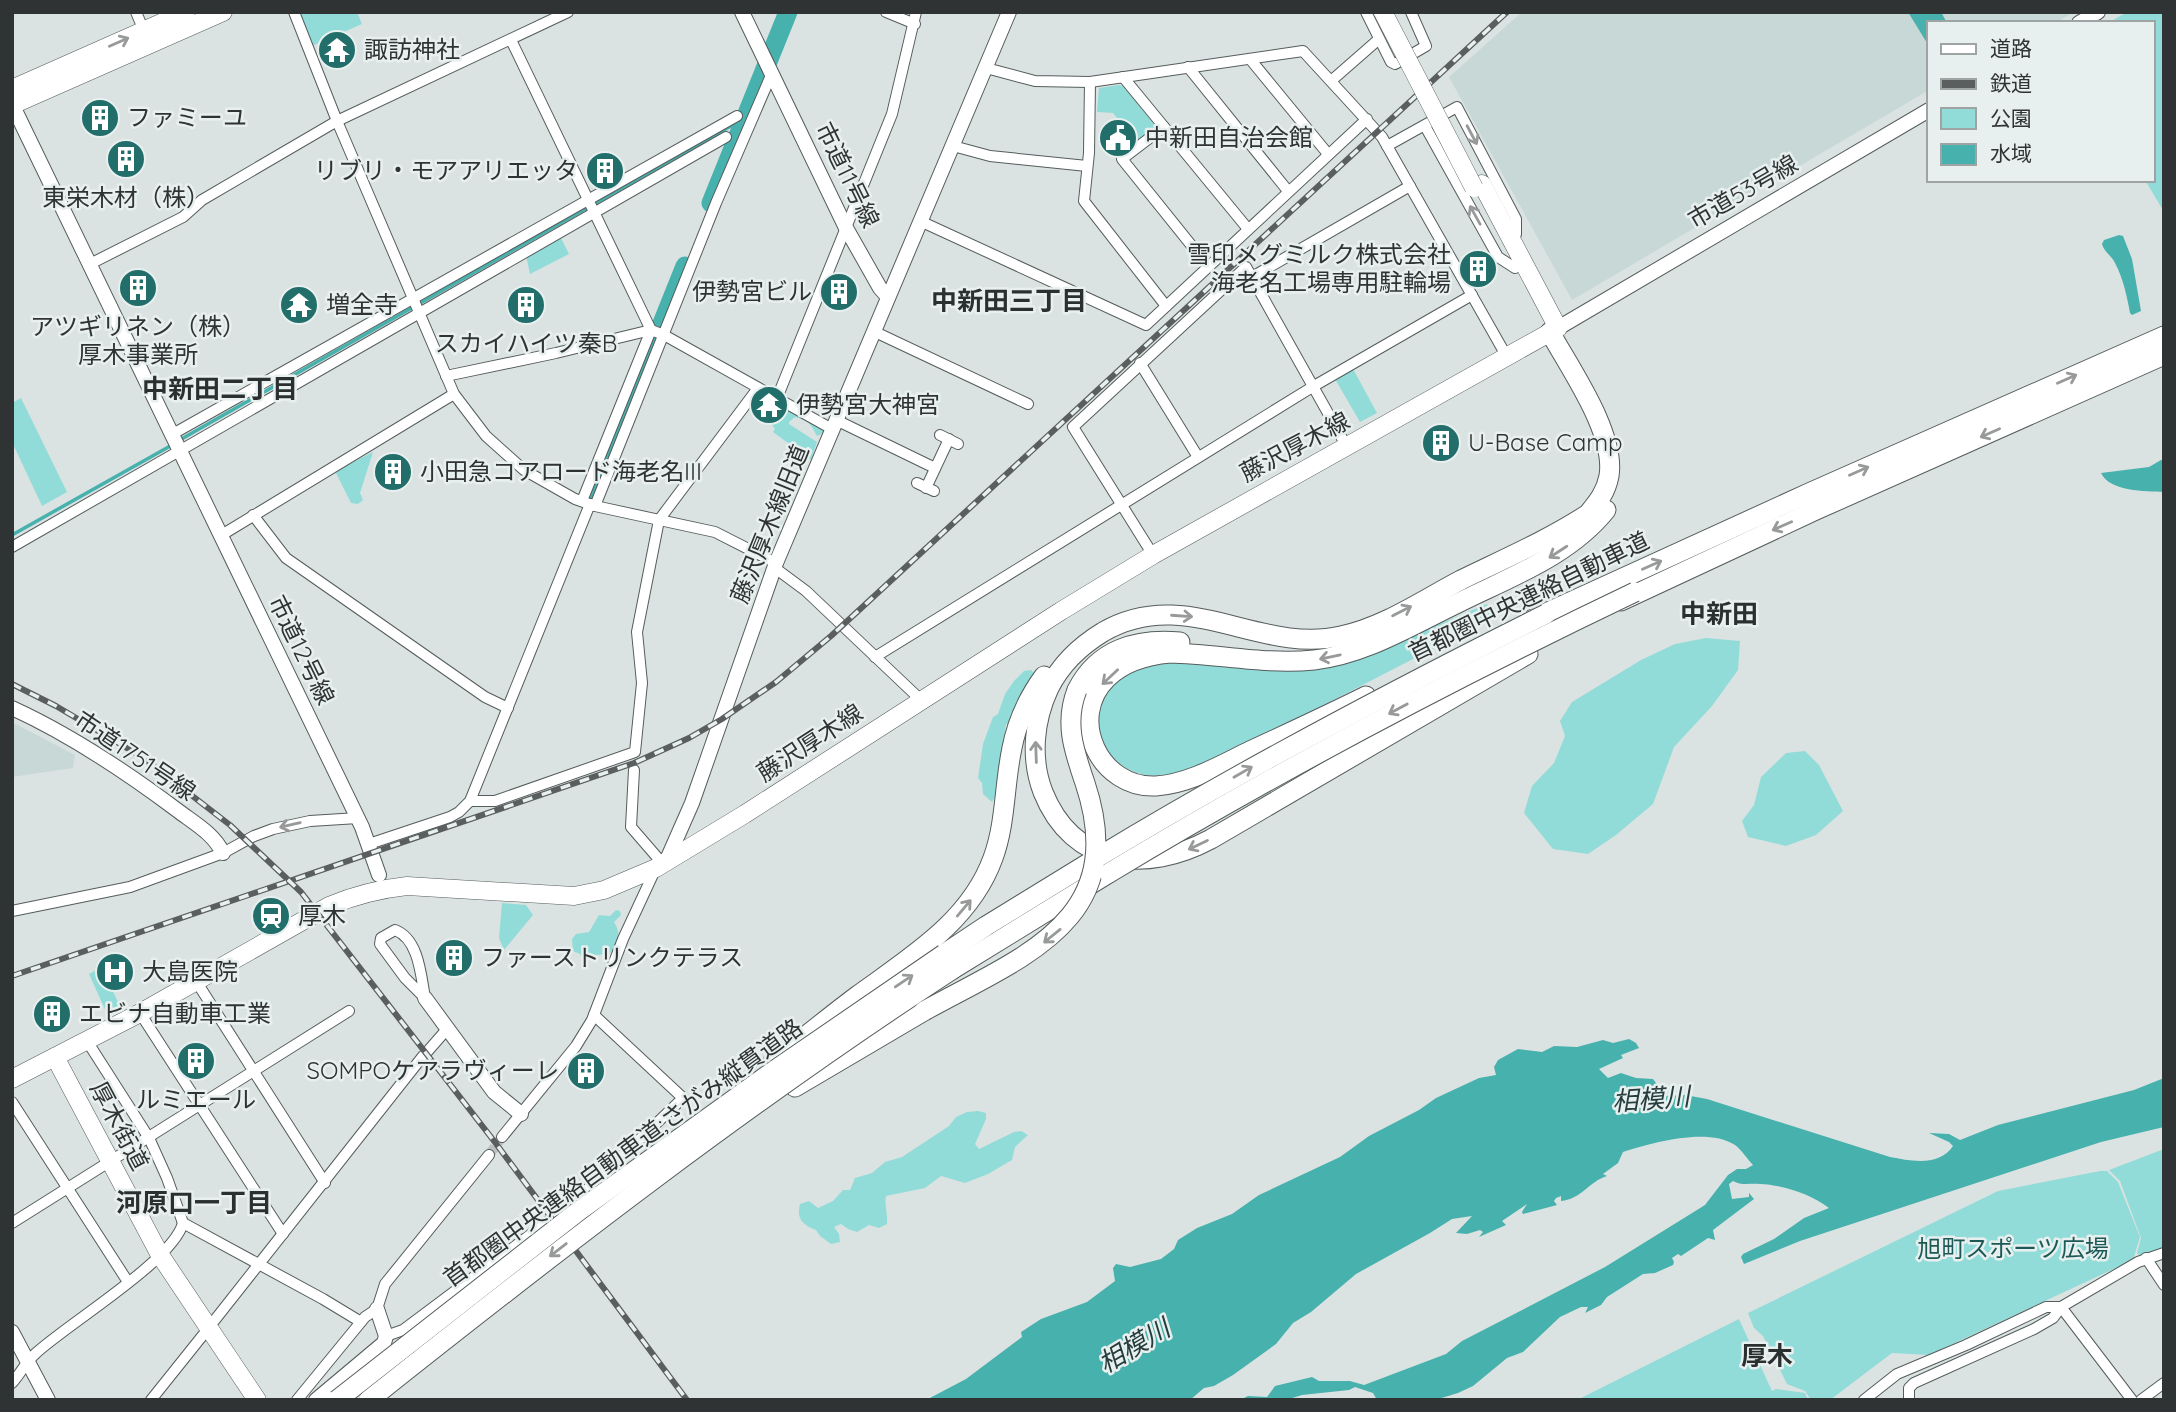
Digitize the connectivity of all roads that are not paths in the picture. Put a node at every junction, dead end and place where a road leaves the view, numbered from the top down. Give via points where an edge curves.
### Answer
1 (136, 12) edge
2 (186, 12) edge
3 (223, 12) edge
4 (294, 12) edge
5 (568, 12) edge
6 (742, 12) edge
7 (886, 12) edge
8 (916, 12) edge
9 (1009, 12) edge
10 (1366, 12) edge
11 (1382, 12) edge
12 (1392, 12) edge
13 (1411, 12) edge
14 (2098, 12) edge
15 (2082, 21) edge
16 (915, 24) junction
17 (144, 31) junction
18 (1379, 39) junction
19 (511, 40) junction
20 (1250, 58) junction
21 (769, 66) junction
22 (1188, 67) junction
23 (986, 68) junction
24 (1123, 77) junction
25 (1331, 81) junction
26 (1090, 82) junction
27 (12, 89) edge
28 (12, 105) edge
29 (1927, 111) edge
30 (737, 116) dead end
31 (1367, 119) junction
32 (337, 121) junction
33 (1425, 126) junction
34 (1164, 127) junction
35 (726, 137) dead end
36 (953, 146) junction
37 (1387, 146) junction
38 (1328, 154) junction
39 (1087, 166) junction
40 (1410, 186) junction
41 (1478, 186) junction
42 (1288, 191) junction
43 (590, 207) junction
44 (920, 221) junction
45 (846, 228) junction
46 (1248, 229) junction
47 (1513, 243) junction
48 (88, 265) junction
49 (1208, 267) junction
50 (1515, 268) junction
51 (1252, 277) junction
52 (1472, 295) junction
53 (888, 297) junction
54 (415, 306) junction
55 (1166, 306) junction
56 (1554, 330) junction
57 (873, 331) junction
58 (658, 332) junction
59 (2164, 336) edge
60 (2164, 355) edge
61 (1507, 356) junction
62 (1140, 363) junction
63 (446, 376) junction
64 (1314, 386) junction
65 (758, 388) junction
66 (454, 394) junction
67 (777, 398) junction
68 (1028, 404) dead end
69 (834, 424) junction
70 (949, 439) dead end
71 (175, 443) junction
72 (1347, 447) junction
73 (1198, 457) junction
74 (935, 468) junction
75 (926, 488) dead end
76 (589, 504) junction
77 (1122, 505) junction
78 (253, 515) junction
79 (659, 520) junction
80 (220, 536) junction
81 (12, 547) edge
82 (1153, 555) junction
83 (776, 566) junction
84 (1635, 593) junction
85 (1546, 614) junction
86 (1110, 628) junction
87 (875, 657) junction
88 (1278, 661) junction
89 (922, 701) junction
90 (12, 708) edge
91 (508, 708) junction
92 (634, 770) dead end
93 (470, 800) junction
94 (358, 818) junction
95 (369, 844) junction
96 (223, 853) junction
97 (662, 864) junction
98 (379, 875) junction
99 (401, 887) junction
100 (329, 906) junction
101 (12, 911) edge
102 (948, 962) junction
103 (420, 971) junction
104 (405, 978) junction
105 (196, 981) junction
106 (425, 998) junction
107 (349, 1011) dead end
108 (140, 1013) junction
109 (594, 1015) junction
110 (448, 1028) junction
111 (87, 1041) junction
112 (55, 1057) junction
113 (254, 1071) junction
114 (12, 1079) edge
115 (12, 1102) edge
116 (201, 1105) junction
117 (521, 1114) junction
118 (149, 1138) junction
119 (502, 1138) tunnel mouth
120 (663, 1149) junction
121 (489, 1156) tunnel mouth
122 (110, 1161) junction
123 (325, 1183) junction
124 (68, 1188) junction
125 (12, 1223) edge
126 (183, 1223) junction
127 (592, 1225) junction
128 (283, 1234) junction
129 (2164, 1253) edge
130 (160, 1255) junction
131 (2147, 1258) junction
132 (260, 1265) junction
133 (128, 1282) junction
134 (2164, 1285) edge
135 (2061, 1307) junction
136 (377, 1309) junction
137 (214, 1321) dead end
138 (361, 1322) junction
139 (12, 1332) edge
140 (203, 1335) dead end
141 (386, 1336) junction
142 (28, 1364) junction
143 (12, 1383) edge
144 (2164, 1383) edge
145 (48, 1400) edge
146 (151, 1400) edge
147 (257, 1400) edge
148 (297, 1400) edge
149 (316, 1400) edge
150 (337, 1400) edge
151 (369, 1400) edge
152 (1864, 1400) edge
153 (1909, 1400) edge
154 (2132, 1400) edge
155 (2141, 1400) edge

1 - 17 street
2 - 17 main road
3 - 28 main road
4 - 32 street
5 - 19 street
6 - 21 street, 市道11号線
7 - 16 street
8 - 16 street
9 - 23 street, 藤沢厚木線旧道
10 - 18 street
11 - 41 main road, bridge
12 - 41 main road
13 - 18 street via 1426,46 1395,64
14 - 15 street
16 - 45 street via 892,114
27 -> 17 main road
18 - 25 street
19 - 32 street
19 - 43 street
20 - 22 street
20 - 25 street via 1303,51
20 - 38 street
21 - 45 street, 市道11号線
21 - 58 street via 716,203
22 - 24 street
22 - 42 street
23 - 26 street via 1035,81
23 - 36 street, 藤沢厚木線旧道
24 - 26 street
24 - 34 street
25 - 31 street
26 - 39 street
28 - 48 street, 市道12号線
29 - 56 street, 市道53号線
30 - 43 street
31 - 37 street
31 - 38 street
32 - 48 street via 202,200 183,217
32 - 54 street
33 - 37 street
33 -> 47 street via 1457,107 1516,219
50 -> 33 street via 1498,257
34 - 46 street
34 - 49 street via 1122,159
35 - 43 street
36 - 39 street via 990,156
36 - 44 street, 藤沢厚木線旧道
37 - 40 street
38 - 42 street
39 - 55 street via 1087,208
40 - 51 street
40 - 52 street
41 - 47 main road
41 - 50 main road
42 - 46 street
43 - 54 street
43 - 58 street
44 - 53 street, 藤沢厚木線旧道
44 - 55 street via 1146,325
45 - 53 street, 市道11号線
45 - 67 street
46 - 49 street
47 - 56 main road
48 - 71 street, 市道12号線
49 - 55 street
50 - 56 main road
51 - 62 street via 1246,267
51 - 64 street
52 - 61 street
52 - 64 street
53 - 57 street, 藤沢厚木線旧道
54 - 63 street
54 - 71 street
54 - 71 street
56 - 61 main road, 藤沢厚木線
86 -> 56 highway via 1139,618 1172,615 1206,618 1291,638 1342,636 1382,621 1588,514 1606,488 1608,452
56 -> 88 highway via 1594,391 1618,446 1619,484 1597,522 1547,559 1381,640 1335,656
57 - 68 street
57 - 69 street, 藤沢厚木線旧道
58 - 63 street
58 - 65 street
58 - 76 street
85 -> 59 highway, 首都圏中央連絡自動車道
60 -> 84 highway, 首都圏中央連絡自動車道
61 - 72 main road, 藤沢厚木線
62 - 73 street
62 - 77 street via 1073,427
63 - 66 street
64 - 72 street
64 - 73 street
65 - 67 street
65 - 79 street
66 - 76 street via 505,455 542,482
66 - 78 street
67 - 69 street
69 - 74 street
69 - 83 street, 藤沢厚木線旧道
70 - 74 street
71 - 80 street, 市道12号線
71 - 81 street
72 - 82 main road, 藤沢厚木線
73 - 77 street
74 - 75 street
76 - 79 street
76 - 91 street
77 - 82 street
77 - 87 street
78 - 80 street
78 - 91 street via 286,558 485,697
79 - 83 street via 715,531
79 - 93 street via 637,632 642,683 635,752 495,801
80 - 94 street, 市道12号線
82 - 89 main road, 藤沢厚木線
83 - 87 street
83 - 97 street, 藤沢厚木線旧道 via 692,803
84 -> 86 highway, bridge via 1184,852 1140,861 1100,852 1075,836 1046,800 1037,769 1035,738 1053,680 1071,656
84 -> 102 highway, 首都圏中央連絡自動車道, bridge via 1394,710
88 -> 85 highway, bridge via 1187,653 1155,654 1128,663 1108,677 1095,695 1088,730 1091,742 1102,763 1130,783 1153,787 1177,783
102 -> 85 highway, 首都圏中央連絡自動車道, bridge via 986,926 1268,758
120 -> 86 highway, bridge via 925,946 965,907 999,844 1012,748 1021,718 1052,666 1076,645
87 - 89 street
88 -> 127 highway, bridge via 1180,642 1137,643 1104,657 1088,672 1071,710 1070,732 1093,810 1096,852 1087,890 1063,926 1028,953 772,1101
89 - 97 main road, 藤沢厚木線
90 - 96 street, 市道1751号線 via 92,751 160,797 211,836
91 - 93 street
92 - 97 street via 631,827
93 - 95 street via 450,817
94 - 95 street, 市道12号線
94 -> 96 street via 273,829
95 - 98 street, 市道12号線
96 - 101 street via 130,887
97 - 99 main road, 藤沢厚木線 via 604,890 574,896
97 - 109 street via 623,939
98 - 99 street
98 - 100 street
99 - 100 main road, 藤沢厚木線 via 370,891
100 - 105 main road, 藤沢厚木線
120 -> 102 highway, 首都圏中央連絡自動車道;さがみ縦貫道路, bridge
102 - 127 highway, 首都圏中央連絡自動車道;さがみ縦貫道路, bridge
103 - 104 street
103 - 104 street via 405,937 400,931 391,931 380,944
103 - 106 street
104 - 106 street
105 - 108 main road, 藤沢厚木線
105 - 113 street
106 - 110 street
107 - 113 street
108 - 111 main road, 藤沢厚木線
108 - 116 street
109 - 117 street via 576,1046
109 - 141 street via 683,1098 574,1202 403,1330
110 - 117 street via 494,1091
110 - 123 street
111 - 112 main road, 藤沢厚木線
111 - 118 street
112 - 114 main road
112 - 122 main road, 厚木街道
113 - 116 street
113 - 123 street
115 - 124 street
116 - 118 street
116 - 128 street
117 - 119 street
118 - 122 street
118 - 126 street
120 - 150 highway, 首都圏中央連絡自動車道;さがみ縦貫道路, bridge
121 - 136 street via 385,1284
122 - 124 street
122 - 130 main road, 厚木街道
123 - 128 street
124 - 125 street
124 - 133 street
126 - 130 street
126 - 132 street
127 -> 151 highway, 首都圏中央連絡自動車道;さがみ縦貫道路, bridge
128 - 132 street
129 - 131 street
130 - 133 street
130 - 147 main road, 厚木街道
131 - 134 street
131 - 135 street
132 - 137 street
132 - 138 street
133 - 142 street via 33,1355
135 - 152 street via 2046,1307 1897,1374
135 - 153 street via 2034,1329 1914,1383
135 - 154 street
136 - 138 street
136 - 141 street
138 - 148 street
139 - 142 street
140 - 146 street
141 - 149 street via 380,1348
142 - 143 street
142 - 145 street
144 - 155 street

